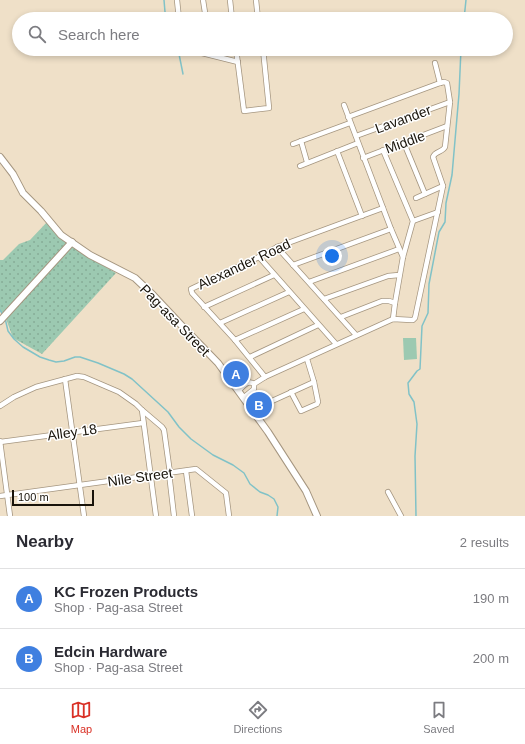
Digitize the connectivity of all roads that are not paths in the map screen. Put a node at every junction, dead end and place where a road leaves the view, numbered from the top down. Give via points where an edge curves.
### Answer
1 (177, 0) edge
2 (203, 0) edge
3 (230, 0) edge
4 (256, 0) edge
5 (178, 12) edge
6 (205, 12) edge
7 (231, 12) edge
8 (257, 12) edge
9 (216, 56) edge
10 (237, 56) edge
11 (264, 56) edge
12 (238, 62) junction
13 (435, 63) dead end
14 (440, 83) junction
15 (450, 102) junction
16 (344, 106) dead end
17 (348, 117) junction
18 (350, 123) junction
19 (447, 126) junction
20 (356, 136) junction
21 (301, 141) junction
22 (358, 143) junction
23 (404, 143) junction
24 (293, 144) dead end
25 (383, 150) junction
26 (338, 151) junction
27 (0, 157) edge
28 (364, 158) junction
29 (307, 162) junction
30 (300, 166) dead end
31 (443, 186) junction
32 (425, 194) junction
33 (416, 198) dead end
34 (383, 208) junction
35 (438, 212) junction
36 (362, 216) junction
37 (412, 221) junction
38 (391, 229) junction
39 (72, 242) junction
40 (277, 247) junction
41 (398, 248) junction
42 (259, 257) junction
43 (403, 257) junction
44 (293, 265) junction
45 (274, 275) junction
46 (399, 275) junction
47 (309, 282) junction
48 (289, 292) junction
49 (324, 299) junction
50 (395, 303) junction
51 (204, 307) junction
52 (304, 309) junction
53 (340, 317) junction
54 (393, 319) junction
55 (0, 321) edge
56 (220, 323) junction
57 (318, 325) junction
58 (356, 335) junction
59 (235, 340) junction
60 (336, 344) junction
61 (250, 357) junction
62 (307, 359) junction
63 (265, 377) junction
64 (64, 379) junction
65 (314, 382) junction
66 (254, 384) junction
67 (238, 391) junction
68 (291, 392) junction
69 (243, 398) junction
70 (272, 400) dead end
71 (0, 406) edge
72 (142, 410) junction
73 (143, 423) junction
74 (72, 432) junction
75 (0, 441) edge
76 (186, 471) junction
77 (169, 473) junction
78 (150, 476) junction
79 (80, 485) junction
80 (388, 492) dead end
81 (7, 495) junction
82 (0, 496) edge
83 (10, 516) edge
84 (84, 516) edge
85 (156, 516) edge
86 (174, 516) edge
87 (192, 516) edge
88 (229, 516) edge
89 (318, 516) edge
90 (400, 516) edge

1 - 5 street
2 - 6 street
3 - 7 street
4 - 8 street
9 - 12 street
10 - 12 street
11 - 12 street via 269,108 244,111
13 - 14 street
14 - 15 street via 446,83
14 - 17 street
15 - 19 street
15 - 20 street, Lavander
16 - 17 street
17 - 18 street
18 - 20 street
18 - 21 street
19 - 23 street, Middle
19 - 31 street via 445,148 433,157
20 - 22 street
21 - 24 street
21 - 29 street
22 - 26 street
22 - 28 street
23 - 25 street, Middle
23 - 32 street
25 - 28 street, Middle
25 - 37 street
26 - 29 street
26 - 36 street
27 - 39 street, Pag-asa Street via 23,193 61,235
28 - 34 street
29 - 30 street
31 - 32 street
31 - 35 street
32 - 33 street
34 - 36 street, Alexander Road
34 - 38 street
35 - 37 street
35 - 54 street via 415,318
36 - 40 street, Alexander Road
37 - 43 street
38 - 41 street
38 - 44 street
39 - 55 street
39 - 67 street, Pag-asa Street via 90,255 135,278 218,363
40 - 42 street, Alexander Road
40 - 44 street
41 - 43 street
41 - 47 street
42 - 45 street
42 - 51 street, Alexander Road via 192,288 192,293
43 - 46 street
44 - 47 street
45 - 48 street
45 - 51 street
46 - 49 street via 388,276
46 - 50 street
47 - 49 street
48 - 52 street
48 - 56 street
49 - 53 street
50 - 53 street via 382,301
50 - 54 street
51 - 56 street, Alexander Road
52 - 57 street
52 - 59 street
53 - 58 street
54 - 58 street
56 - 59 street, Alexander Road
57 - 60 street
57 - 61 street
58 - 60 street
59 - 61 street, Alexander Road
60 - 62 street
61 - 63 street, Alexander Road
62 - 63 street
62 - 65 street
63 - 66 street
64 - 71 street via 36,386
64 - 72 street via 84,377 119,392
64 - 74 street
65 - 68 street
65 - 68 street via 318,402 302,411
66 - 67 street via 249,382
66 - 69 street via 254,389
67 - 69 street, Pag-asa Street
68 - 70 street
69 - 89 street, Pag-asa Street via 306,491
72 - 73 street
72 - 77 street via 164,430
73 - 74 street, Alley 18
73 - 78 street
74 - 75 street, Alley 18
74 - 79 street
75 - 81 street
76 - 77 street, Nile Street
76 - 87 street
76 - 88 street, Nile Street via 196,470 226,493
77 - 78 street, Nile Street
77 - 86 street
78 - 79 street, Nile Street
78 - 85 street
79 - 81 street, Nile Street
79 - 84 street
80 - 90 street
81 - 82 street, Nile Street
81 - 83 street

